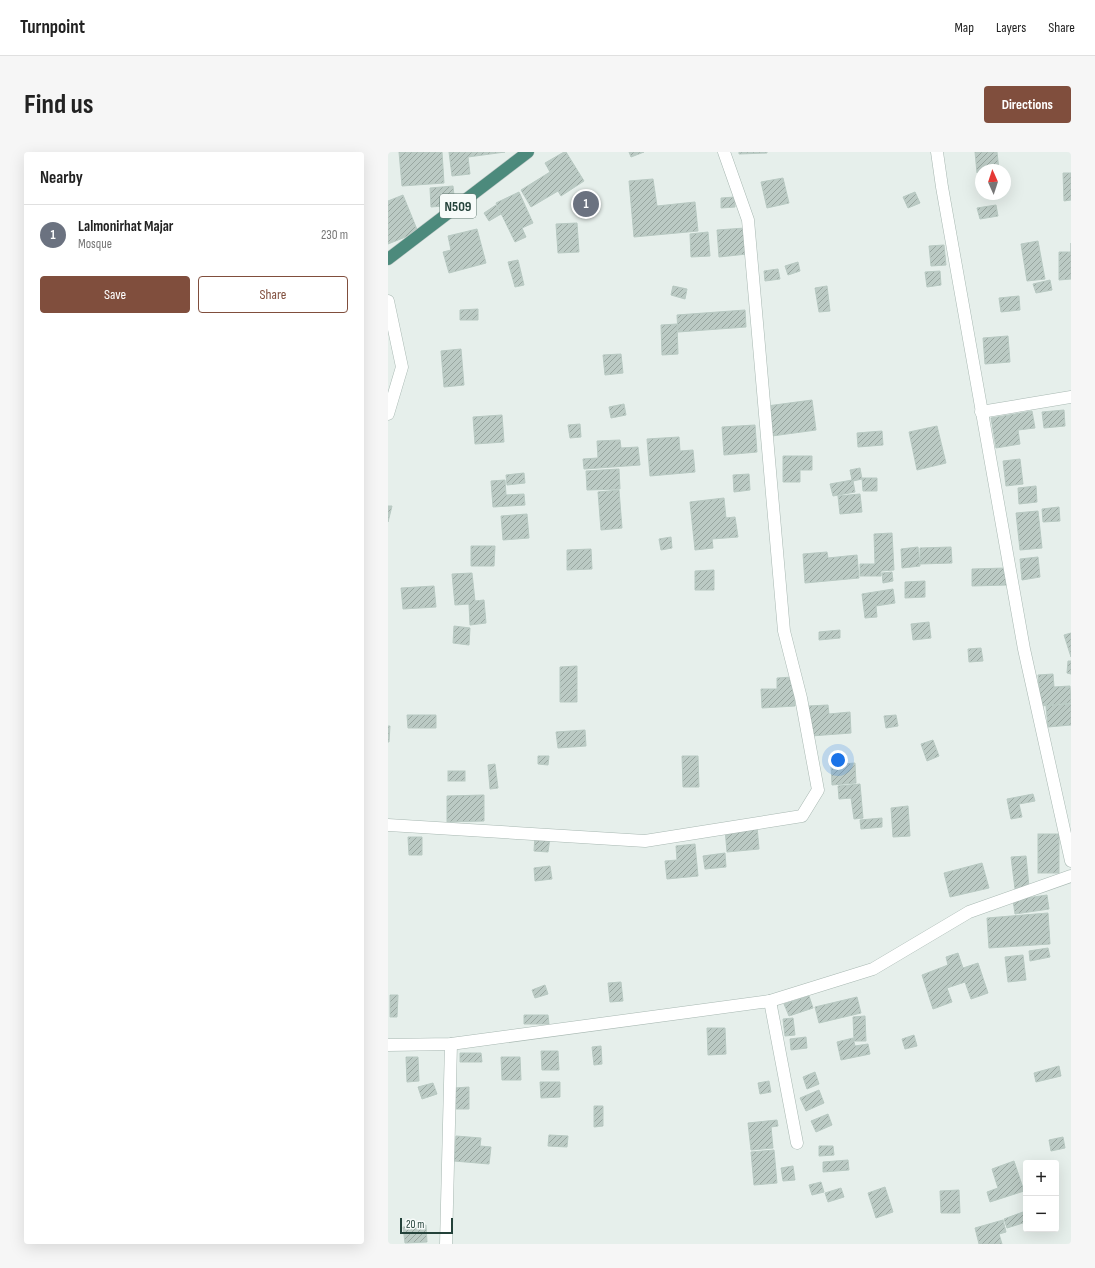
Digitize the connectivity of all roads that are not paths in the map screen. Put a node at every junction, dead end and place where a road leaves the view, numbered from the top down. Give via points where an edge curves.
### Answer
1 (528, 152) edge
2 (724, 152) edge
3 (937, 152) edge
4 (517, 156) edge
5 (388, 259) edge
6 (388, 301) edge
7 (1071, 397) edge
8 (981, 412) junction
9 (388, 414) edge
10 (388, 825) edge
11 (1071, 861) edge
12 (1071, 876) edge
13 (770, 1001) junction
14 (451, 1044) junction
15 (388, 1045) edge
16 (796, 1143) dead end
17 (446, 1244) edge

1 - 4 highway, N509
2 - 10 street via 748,220 784,631 801,698 818,790 802,816 645,841
3 - 8 street
4 - 5 highway, N509
6 - 9 street via 402,367
7 - 8 street
8 - 11 street via 1024,649
12 - 13 street via 969,912 873,969
13 - 14 street
13 - 16 street
14 - 15 street
14 - 17 street

